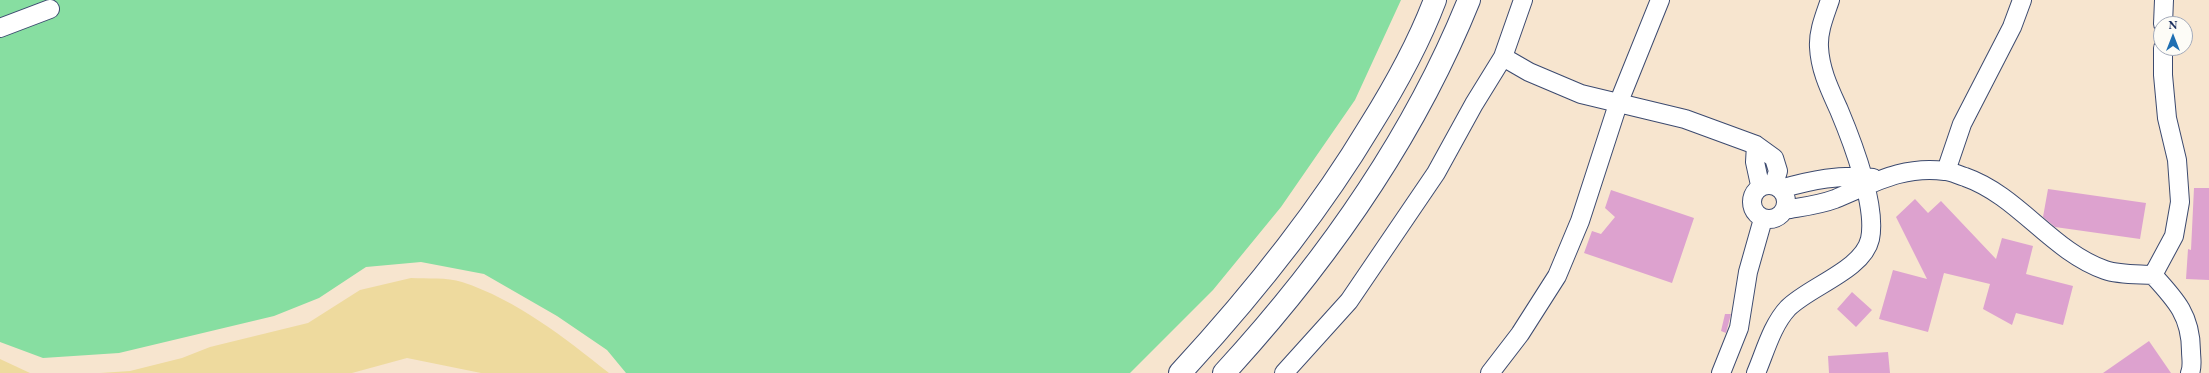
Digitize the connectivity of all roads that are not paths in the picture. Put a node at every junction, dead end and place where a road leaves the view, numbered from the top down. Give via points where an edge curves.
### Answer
1 (1435, 0) edge
2 (1469, 0) edge
3 (1523, 0) edge
4 (1660, 0) edge
5 (1830, 0) edge
6 (2022, 0) edge
7 (2164, 0) edge
8 (50, 9) dead end
9 (2163, 16) edge
10 (0, 28) edge
11 (2163, 56) edge
12 (1503, 57) junction
13 (1618, 104) junction
14 (1946, 171) junction
15 (1869, 180) junction
16 (1772, 186) junction
17 (1784, 210) junction
18 (1762, 219) junction
19 (2153, 275) junction
20 (1180, 373) edge
21 (1224, 373) edge
22 (1284, 373) edge
23 (1490, 373) edge
24 (1721, 373) edge
25 (1756, 373) edge
26 (2190, 373) edge

1 - 20 highway via 1401,75 1350,159 1268,273
2 - 21 highway via 1436,76 1358,206 1306,277
3 - 12 street
4 - 13 street
5 - 15 street via 1820,32 1822,67 1827,86
6 - 14 street via 2012,27 1962,124
7 - 9 street
8 - 10 street
11 - 19 street via 2166,103 2177,160 2180,202 2174,236
12 - 13 street via 1562,86
12 - 22 street via 1436,173 1400,229 1349,301
13 - 16 street via 1685,119 1756,145 1774,158 1778,171
13 - 23 street via 1580,221 1557,276 1520,334
14 - 15 street via 1922,170
14 - 19 street via 1982,183 2011,202 2082,260 2106,271
15 - 16 street via 1840,176
15 - 17 street via 1834,199
15 - 25 street via 1870,238 1867,247 1861,257 1799,298 1778,320
16 - 17 street via 1786,202
16 - 18 street via 1755,190 1753,203 1756,215
17 - 18 street via 1781,216
18 - 24 street via 1748,272 1739,328
19 - 26 street via 2176,301 2187,319 2191,340

